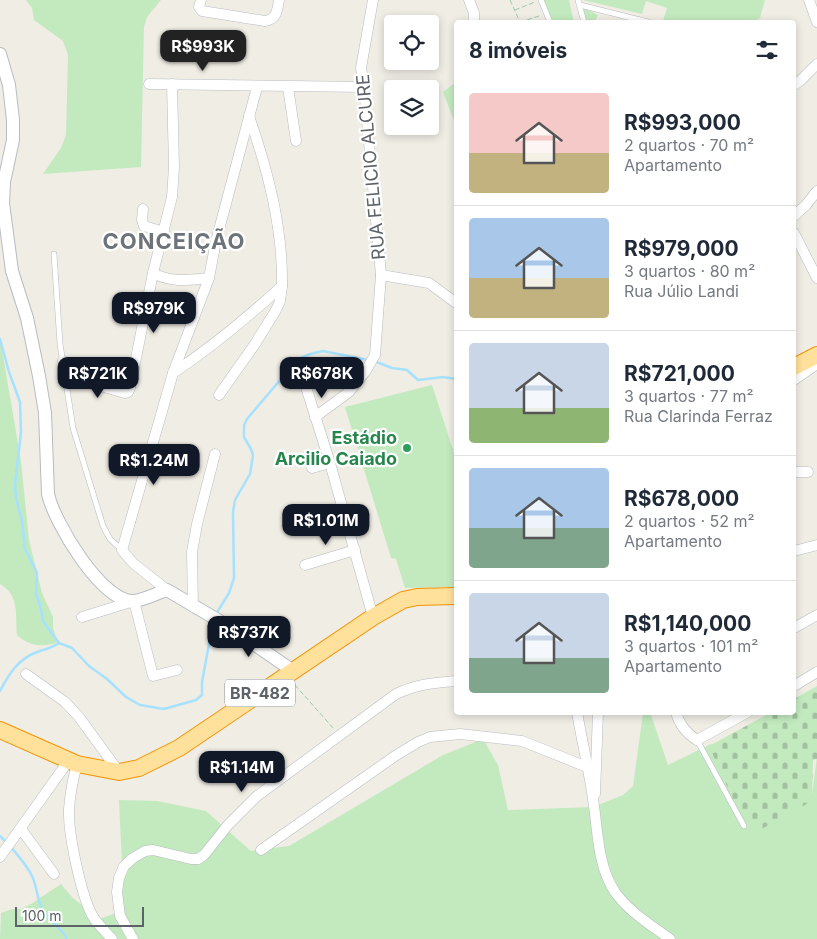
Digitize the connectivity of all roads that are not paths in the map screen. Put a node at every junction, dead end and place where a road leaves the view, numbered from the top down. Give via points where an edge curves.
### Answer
1 (201, 0) edge
2 (279, 0) edge
3 (374, 0) edge
4 (469, 0) edge
5 (540, 0) edge
6 (809, 0) edge
7 (579, 2) edge
8 (474, 20) edge
9 (549, 20) edge
10 (584, 20) edge
11 (641, 20) edge
12 (817, 22) edge
13 (0, 54) edge
14 (817, 64) edge
15 (148, 84) dead end
16 (172, 84) junction
17 (796, 84) edge
18 (257, 87) junction
19 (288, 87) junction
20 (364, 87) junction
21 (249, 116) junction
22 (296, 141) dead end
23 (817, 191) edge
24 (143, 209) dead end
25 (796, 214) edge
26 (164, 232) junction
27 (796, 237) edge
28 (54, 254) dead end
29 (153, 273) junction
30 (381, 275) junction
31 (209, 278) junction
32 (817, 278) edge
33 (282, 286) junction
34 (454, 302) edge
35 (817, 355) edge
36 (63, 361) junction
37 (817, 364) edge
38 (796, 366) edge
39 (173, 373) junction
40 (796, 379) edge
41 (306, 387) dead end
42 (219, 395) dead end
43 (315, 417) junction
44 (215, 454) dead end
45 (330, 463) junction
46 (312, 468) dead end
47 (796, 472) edge
48 (808, 472) dead end
49 (817, 545) edge
50 (122, 550) junction
51 (355, 550) junction
52 (796, 550) edge
53 (305, 566) dead end
54 (167, 590) junction
55 (454, 596) edge
56 (134, 601) junction
57 (194, 607) junction
58 (817, 615) edge
59 (82, 617) dead end
60 (373, 617) junction
61 (796, 627) edge
62 (177, 670) dead end
63 (817, 672) edge
64 (290, 673) junction
65 (26, 674) dead end
66 (454, 682) edge
67 (796, 685) edge
68 (578, 715) edge
69 (598, 715) edge
70 (677, 715) edge
71 (743, 715) edge
72 (0, 730) edge
73 (697, 740) junction
74 (69, 760) junction
75 (587, 766) junction
76 (119, 772) junction
77 (593, 800) junction
78 (744, 826) dead end
79 (21, 829) junction
80 (6, 849) edge
81 (261, 850) dead end
82 (54, 874) dead end
83 (112, 939) edge
84 (133, 939) edge
85 (670, 939) edge

1 - 2 street via 199,7 202,11 265,21 275,17
3 - 20 street, RUA FELICIO ALCURE via 361,68
4 - 8 street
5 - 9 lane
6 - 12 street
7 - 10 lane
7 - 11 lane
13 - 56 street via 10,85 13,120 3,203 12,271 27,318 45,413 50,504 83,561 101,584 118,597
14 - 17 street
15 - 16 street
16 - 18 street
16 - 26 street via 174,175
18 - 19 street
18 - 21 street
19 - 20 street
19 - 22 street
20 - 30 street, RUA FELICIO ALCURE
21 - 31 street
21 - 33 street via 260,146 281,240
23 - 25 street
24 - 26 street via 144,226
26 - 29 street
27 - 32 street
28 - 36 lane
29 - 31 street via 175,280
29 - 36 street via 128,392 97,385
30 - 34 street via 429,283
30 - 43 street, RUA FELICIO ALCURE via 375,355 349,392
31 - 39 street
33 - 39 street via 246,318
33 - 42 street via 276,310
35 - 38 highway
36 - 50 lane via 73,428 102,526
37 - 40 street
39 - 50 street
41 - 43 street
43 - 45 street
44 - 57 street via 192,552
45 - 46 street
45 - 51 street
47 - 48 street
49 - 52 street
50 - 54 street
51 - 53 street
51 - 60 street
54 - 56 street
54 - 57 street
55 - 60 highway, BR-482 via 403,600
56 - 59 street
56 - 62 street via 153,676
57 - 64 street
58 - 61 street
60 - 64 highway, BR-482
63 - 67 street
64 - 76 highway, BR-482 via 179,748 140,768
65 - 76 street via 65,702
66 - 84 street via 424,684 396,694 257,796 198,859 153,850 133,858 124,866 117,892 120,916
68 - 75 street
69 - 77 street via 597,786
70 - 73 street via 687,734
71 - 73 street
72 - 74 highway, BR-482
73 - 78 lane
74 - 76 highway, BR-482
74 - 79 street
74 - 83 street via 72,785 70,833 85,898 93,916
75 - 77 street
75 - 81 street via 522,741 460,734 430,737 395,756
77 - 85 street via 604,870 615,891 631,910
79 - 80 street
79 - 82 street

